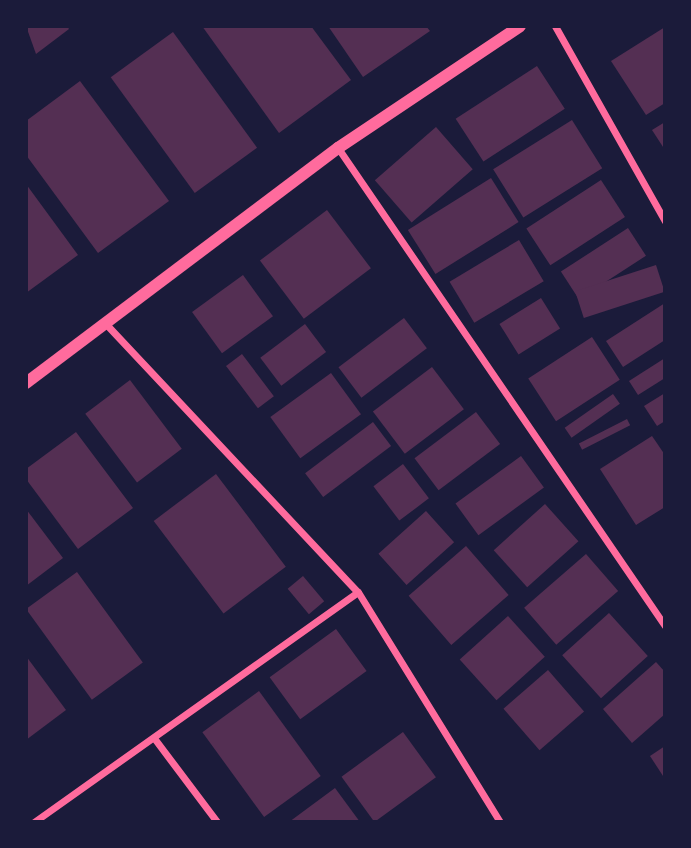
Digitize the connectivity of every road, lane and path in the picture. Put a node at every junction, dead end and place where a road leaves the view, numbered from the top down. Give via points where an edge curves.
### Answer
1 (520, 26) edge
2 (555, 26) edge
3 (338, 148) junction
4 (665, 221) edge
5 (102, 320) junction
6 (26, 383) edge
7 (358, 592) junction
8 (665, 625) edge
9 (154, 738) junction
10 (34, 822) edge
11 (217, 822) edge
12 (500, 822) edge

1 - 3 street
2 - 4 street
3 - 5 street
3 - 8 street
5 - 6 street
5 - 7 street
7 - 9 street
7 - 12 street
9 - 10 street
9 - 11 street

